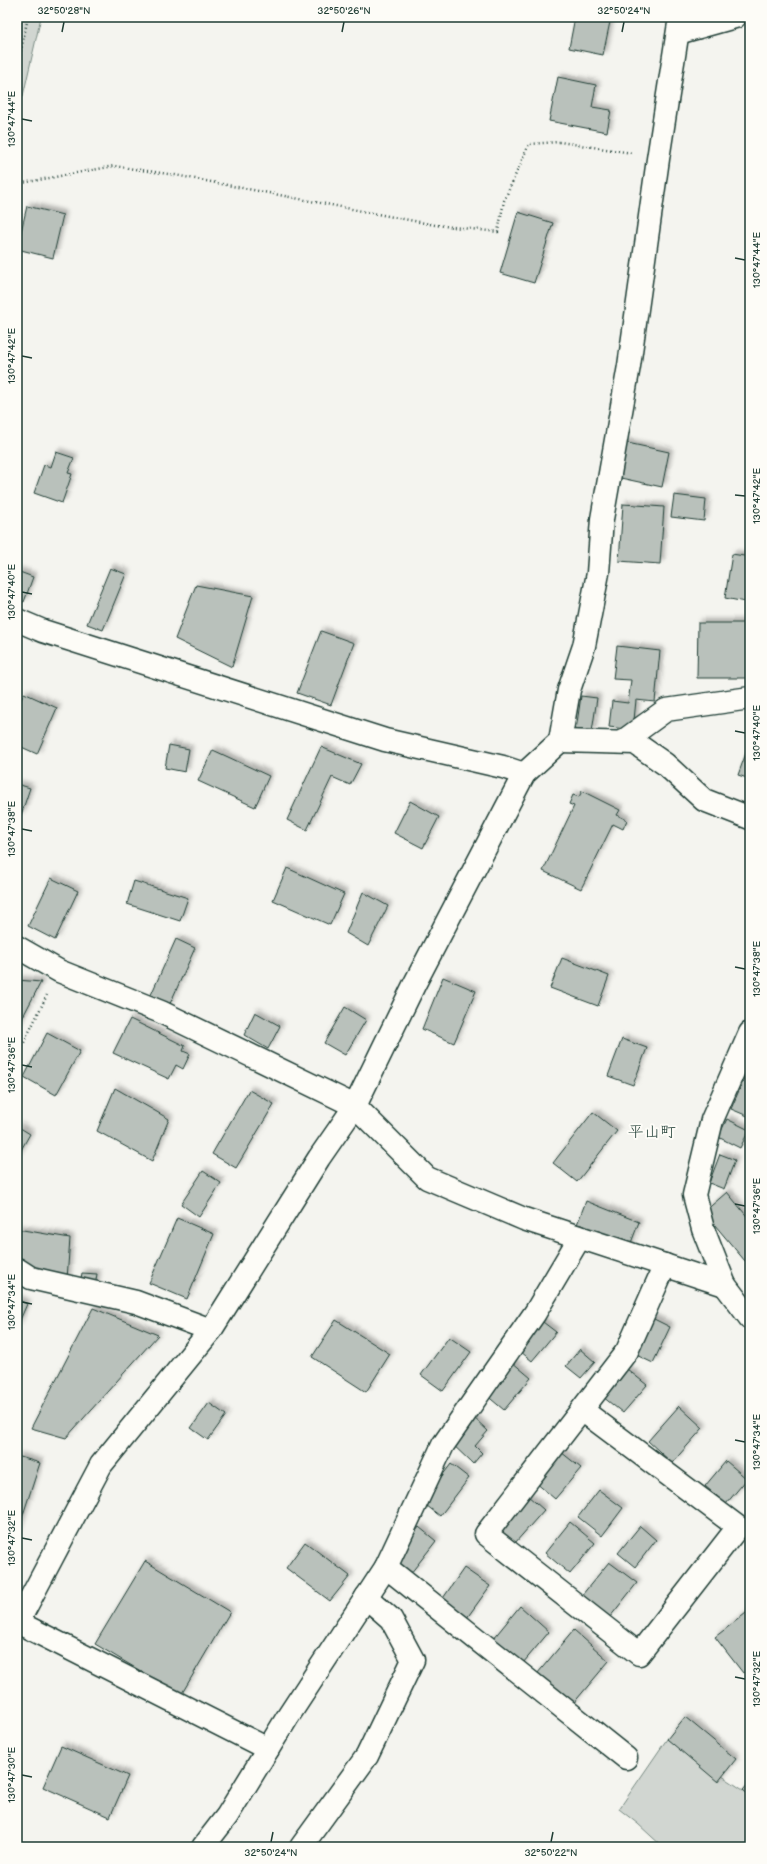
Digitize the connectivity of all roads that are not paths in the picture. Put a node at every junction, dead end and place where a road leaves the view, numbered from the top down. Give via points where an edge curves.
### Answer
1 (735, 17) edge
2 (679, 25) edge
3 (17, 620) edge
4 (750, 698) edge
5 (560, 741) junction
6 (622, 742) junction
7 (524, 774) junction
8 (750, 818) edge
9 (17, 947) edge
10 (750, 1033) edge
11 (355, 1106) junction
12 (580, 1237) junction
13 (665, 1265) junction
14 (17, 1269) edge
15 (725, 1285) junction
16 (750, 1318) edge
17 (211, 1330) junction
18 (582, 1410) junction
19 (386, 1567) junction
20 (366, 1597) junction
21 (17, 1623) edge
22 (268, 1749) junction
23 (626, 1758) dead end
24 (203, 1847) edge
25 (301, 1847) edge

1 - 2 street
2 - 5 street via 629,366 602,519 598,572 584,646 569,690
3 - 7 street via 385,740
4 - 6 street via 666,710
5 - 6 street
5 - 7 street
6 - 8 street via 634,743 641,747 665,764 704,800
7 - 11 street
9 - 11 street via 59,971 161,1012
10 - 15 street via 712,1120 694,1195 703,1229
11 - 12 street via 427,1178 524,1219
11 - 17 street via 319,1158
12 - 13 street
12 - 19 street via 535,1313 443,1445
13 - 15 street
13 - 18 street via 627,1351
14 - 17 street via 31,1278 136,1302
15 - 16 street
17 - 21 street via 101,1465
18 - 18 street via 486,1534 639,1654 738,1527
19 - 20 street
19 - 23 street
20 - 22 street
20 - 25 street via 391,1619 413,1660 367,1756
21 - 22 street
22 - 24 street via 227,1816

